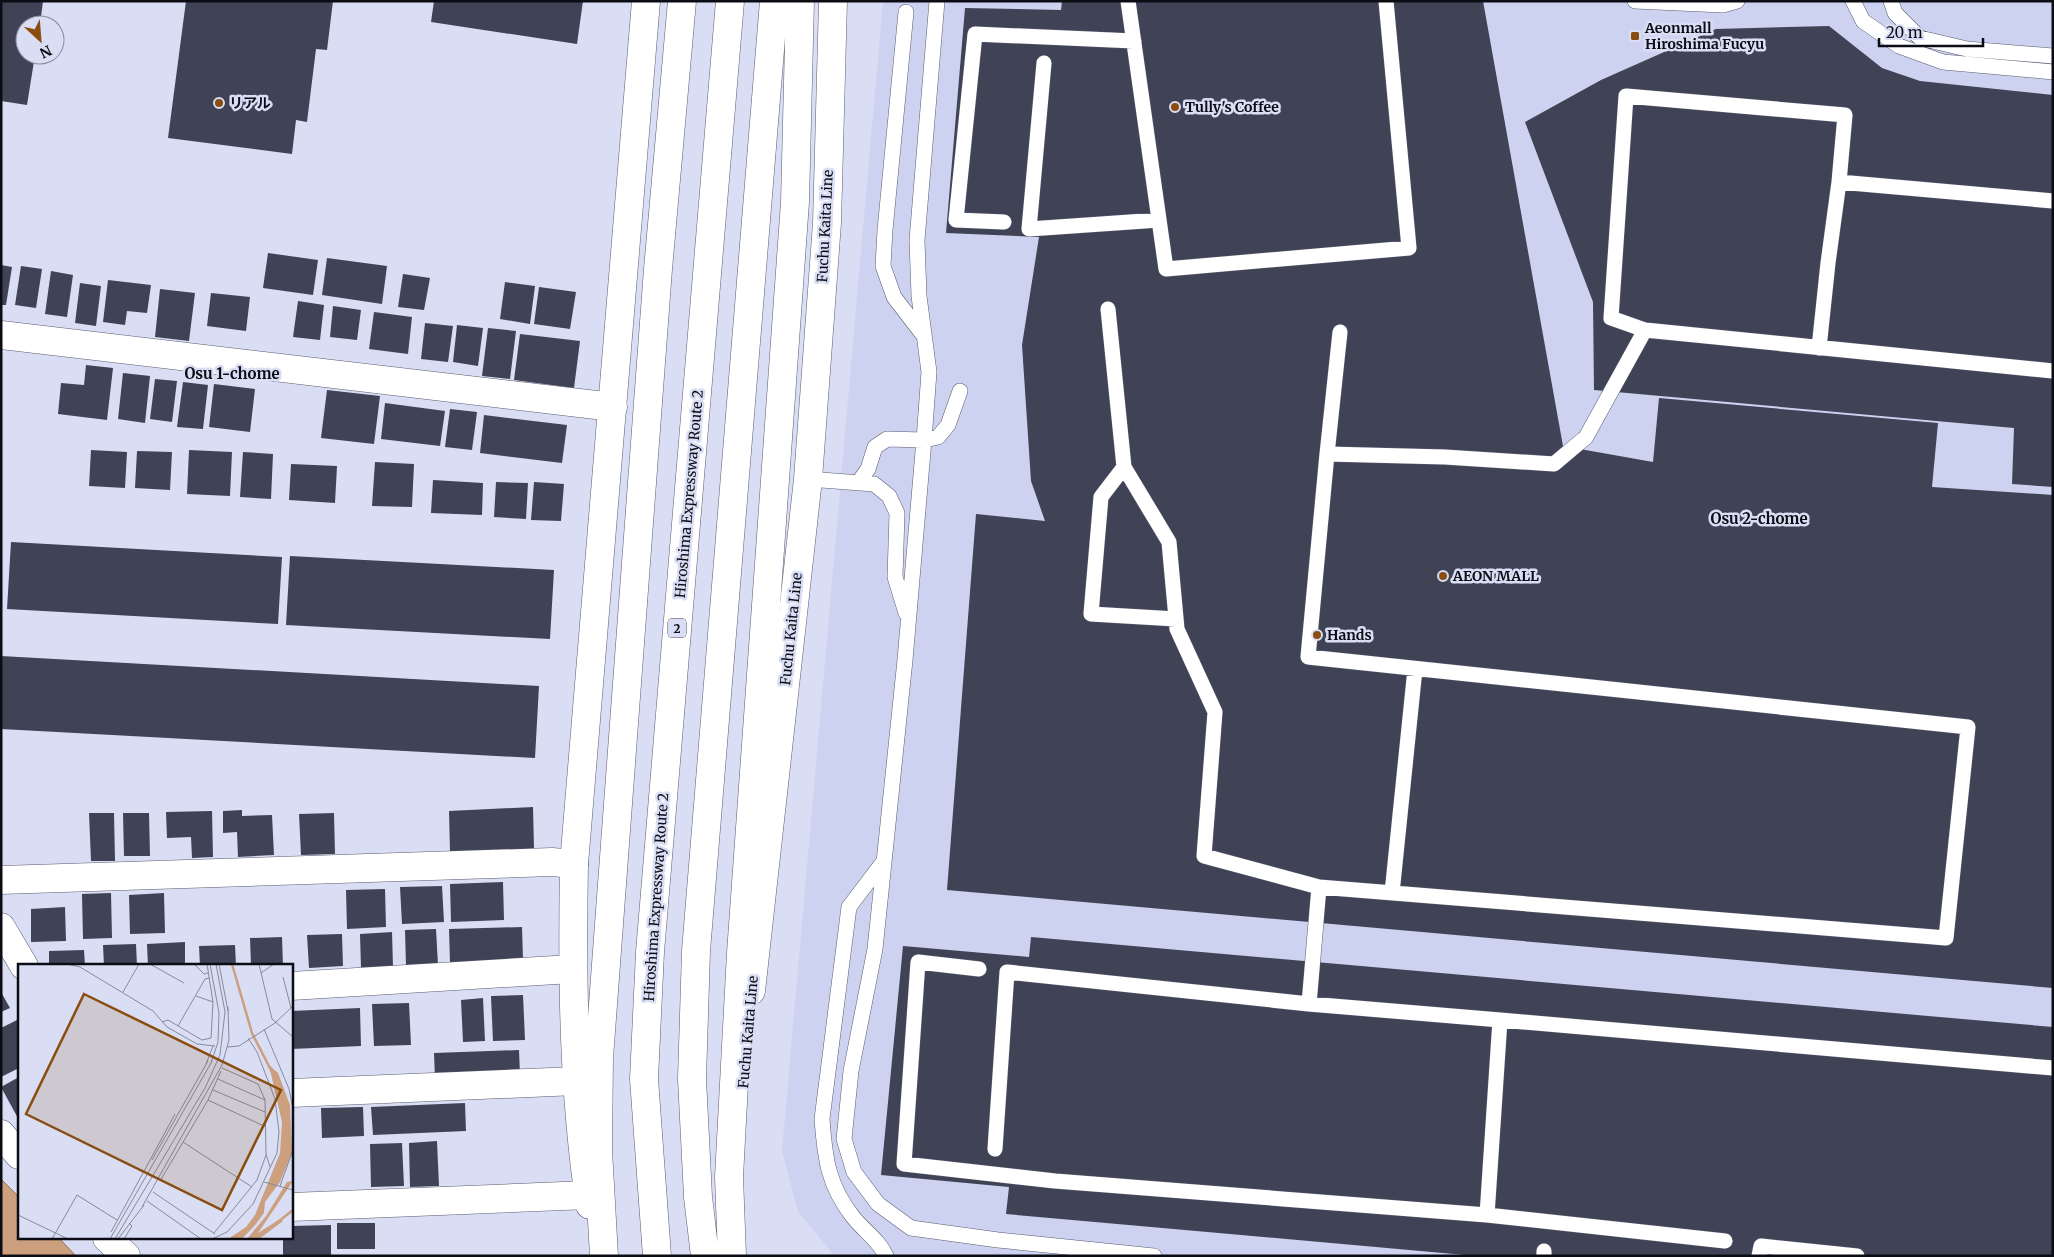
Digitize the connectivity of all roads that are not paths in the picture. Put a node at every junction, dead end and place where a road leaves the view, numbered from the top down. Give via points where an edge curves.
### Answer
1 (646, 1) edge
2 (682, 1) edge
3 (730, 1) edge
4 (774, 1) edge
5 (800, 1) edge
6 (833, 1) edge
7 (937, 1) edge
8 (1128, 1) edge
9 (1386, 1) edge
10 (1635, 1) edge
11 (1737, 1) edge
12 (1853, 1) edge
13 (1891, 1) edge
14 (906, 12) dead end
15 (1134, 41) junction
16 (2053, 56) edge
17 (1044, 63) dead end
18 (2053, 72) edge
19 (1839, 182) junction
20 (2053, 202) edge
21 (1159, 220) junction
22 (1004, 222) dead end
23 (1108, 309) dead end
24 (1646, 330) junction
25 (1340, 332) dead end
26 (1, 335) edge
27 (924, 337) junction
28 (1819, 348) junction
29 (2053, 371) edge
30 (960, 391) dead end
31 (613, 407) junction
32 (924, 440) junction
33 (1327, 454) junction
34 (1124, 468) junction
35 (808, 479) junction
36 (858, 483) junction
37 (1176, 619) junction
38 (908, 621) junction
39 (1415, 669) junction
40 (884, 861) junction
41 (574, 864) junction
42 (1, 880) edge
43 (1319, 887) junction
44 (1392, 893) junction
45 (1, 927) edge
46 (23, 964) edge
47 (572, 969) junction
48 (980, 969) dead end
49 (292, 986) edge
50 (1309, 1004) junction
51 (1500, 1020) junction
52 (2053, 1068) edge
53 (576, 1082) junction
54 (292, 1093) edge
55 (1, 1134) edge
56 (995, 1149) dead end
57 (18, 1154) edge
58 (588, 1195) junction
59 (292, 1207) edge
60 (1487, 1215) junction
61 (109, 1240) edge
62 (1725, 1240) dead end
63 (126, 1256) edge
64 (597, 1256) edge
65 (604, 1256) edge
66 (658, 1256) edge
67 (705, 1256) edge
68 (732, 1256) edge
69 (741, 1256) edge
70 (886, 1256) edge
71 (1154, 1256) edge
72 (1760, 1256) edge
73 (1857, 1256) edge

1 - 31 main road
2 - 65 main road via 658,270 599,1058 598,1150
3 - 66 main road, Hiroshima Expressway Route 2 / 2 via 650,952 644,1079
4 - 67 main road via 696,951 692,1079 698,1197
5 - 68 main road via 795,202 740,963 729,1177
6 - 35 main road, Fuchu Kaita Line via 827,223
7 - 27 lane via 917,240
8 - 15 lane
9 - 21 lane via 1409,248 1166,269
10 - 11 lane via 1723,5
12 - 18 lane via 1863,21 1899,46 1943,62
13 - 16 lane via 1895,14 1920,38 1967,49
14 - 27 lane via 883,266 894,297
15 - 21 lane
15 - 22 lane via 975,34 956,220
17 - 21 lane via 1029,228
19 - 20 lane
19 - 24 lane via 1845,115 1626,96 1611,318
19 - 28 lane
23 - 34 lane
24 - 28 lane
24 - 33 lane via 1586,437 1554,464
25 - 33 lane
26 - 31 main road
27 - 32 lane via 929,372
28 - 29 lane
30 - 32 lane via 948,425 938,437
31 - 41 main road
32 - 36 lane via 887,439 874,447 868,469
32 - 38 lane
33 - 39 lane via 1308,658
34 - 37 lane via 1169,542
34 - 37 lane via 1101,497 1091,614
35 - 36 lane
35 - 69 main road, Fuchu Kaita Line via 752,980 736,1191
36 - 38 lane via 874,484 889,496 898,513 895,577
37 - 43 lane via 1177,629 1215,712 1204,856
38 - 40 lane
39 - 44 lane
39 - 44 lane via 1968,727 1946,938
40 - 70 lane via 849,907 822,1119 825,1154 834,1187 854,1218 881,1246
40 - 71 lane via 875,950 850,1080 844,1139 854,1172 878,1204 911,1228
41 - 42 main road via 552,862
41 - 47 main road
43 - 44 lane
43 - 50 lane
45 - 46 main road
47 - 49 main road
47 - 53 main road
48 - 60 lane via 918,962 904,1164 1055,1181
50 - 51 lane
50 - 56 lane via 1007,972
51 - 52 lane
51 - 60 lane
53 - 54 main road
53 - 58 main road
55 - 57 main road
58 - 59 main road
58 - 64 main road
60 - 62 lane
61 - 63 main road
72 - 73 lane via 1760,1246

